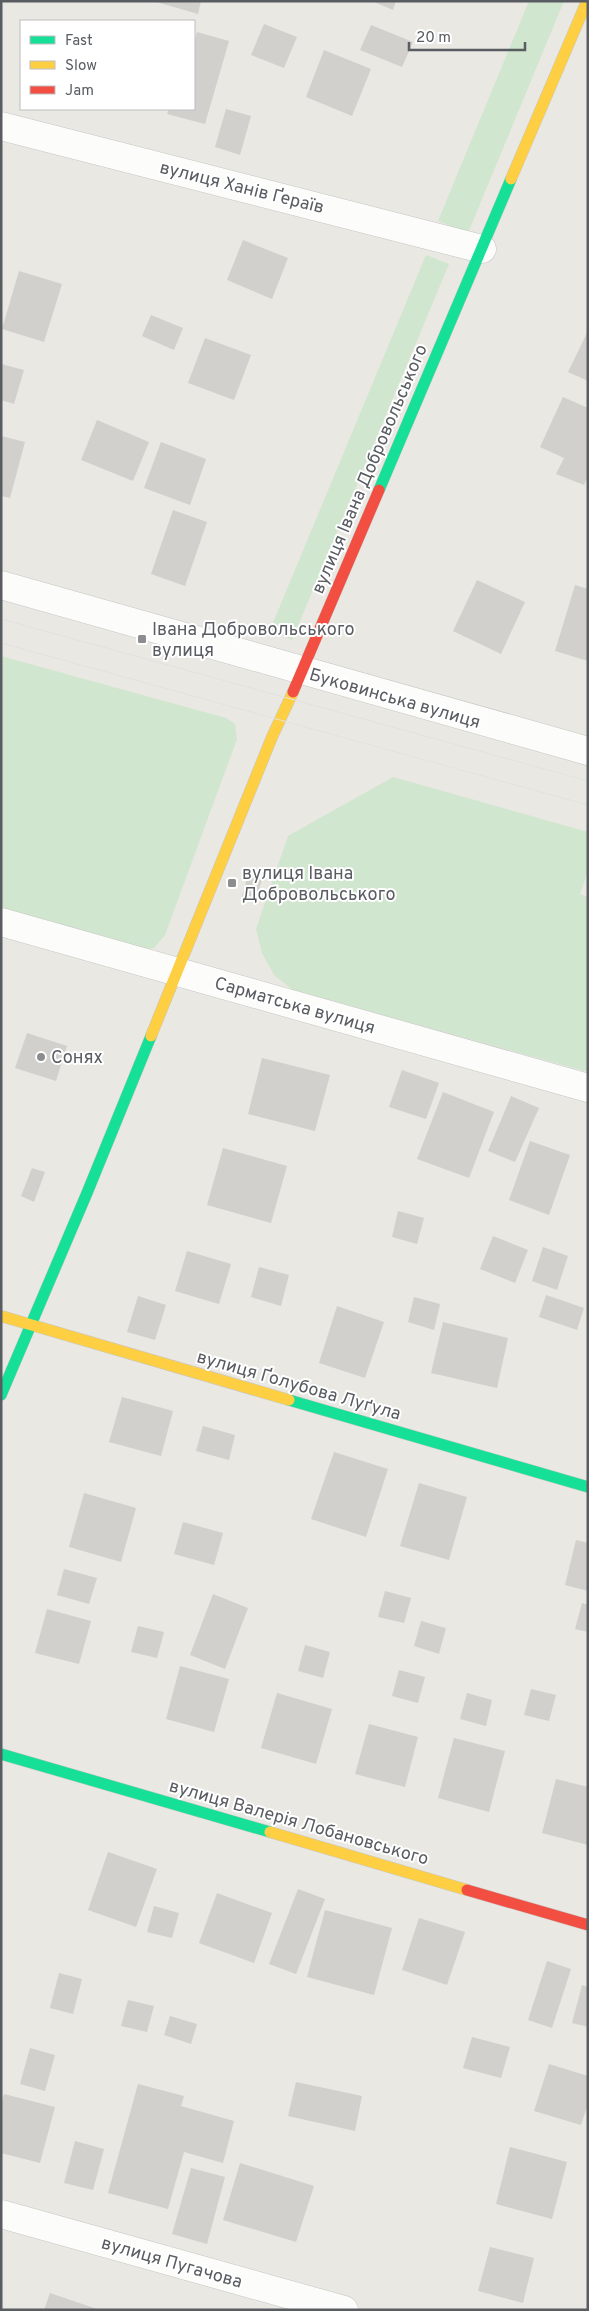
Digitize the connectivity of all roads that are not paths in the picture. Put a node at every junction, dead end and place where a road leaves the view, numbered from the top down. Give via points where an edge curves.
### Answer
1 (587, 1) edge
2 (1, 126) edge
3 (482, 250) junction
4 (1, 585) edge
5 (302, 672) junction
6 (588, 752) edge
7 (1, 922) edge
8 (176, 972) junction
9 (588, 1088) edge
10 (1, 1316) edge
11 (31, 1325) junction
12 (1, 1395) edge
13 (588, 1487) edge
14 (1, 1754) edge
15 (588, 1925) edge
16 (1, 2214) edge
17 (344, 2310) edge

1 - 3 street, вулиця Івана Добровольського
2 - 3 street, вулиця Ханів Ґераїв
3 - 5 street, вулиця Івана Добровольського
4 - 5 street, Буковинська вулиця
5 - 6 street, Буковинська вулиця
5 - 8 street, вулиця Івана Добровольського
7 - 8 street, Сарматська вулиця
8 - 9 street, Сарматська вулиця
8 - 11 street, вулиця Івана Добровольського
10 - 11 street, вулиця Ґолубова Луґула
11 - 12 street, вулиця Івана Добровольського
11 - 13 street, вулиця Ґолубова Луґула
14 - 15 street, вулиця Валерія Лобановського
16 - 17 street, вулиця Пугачова

